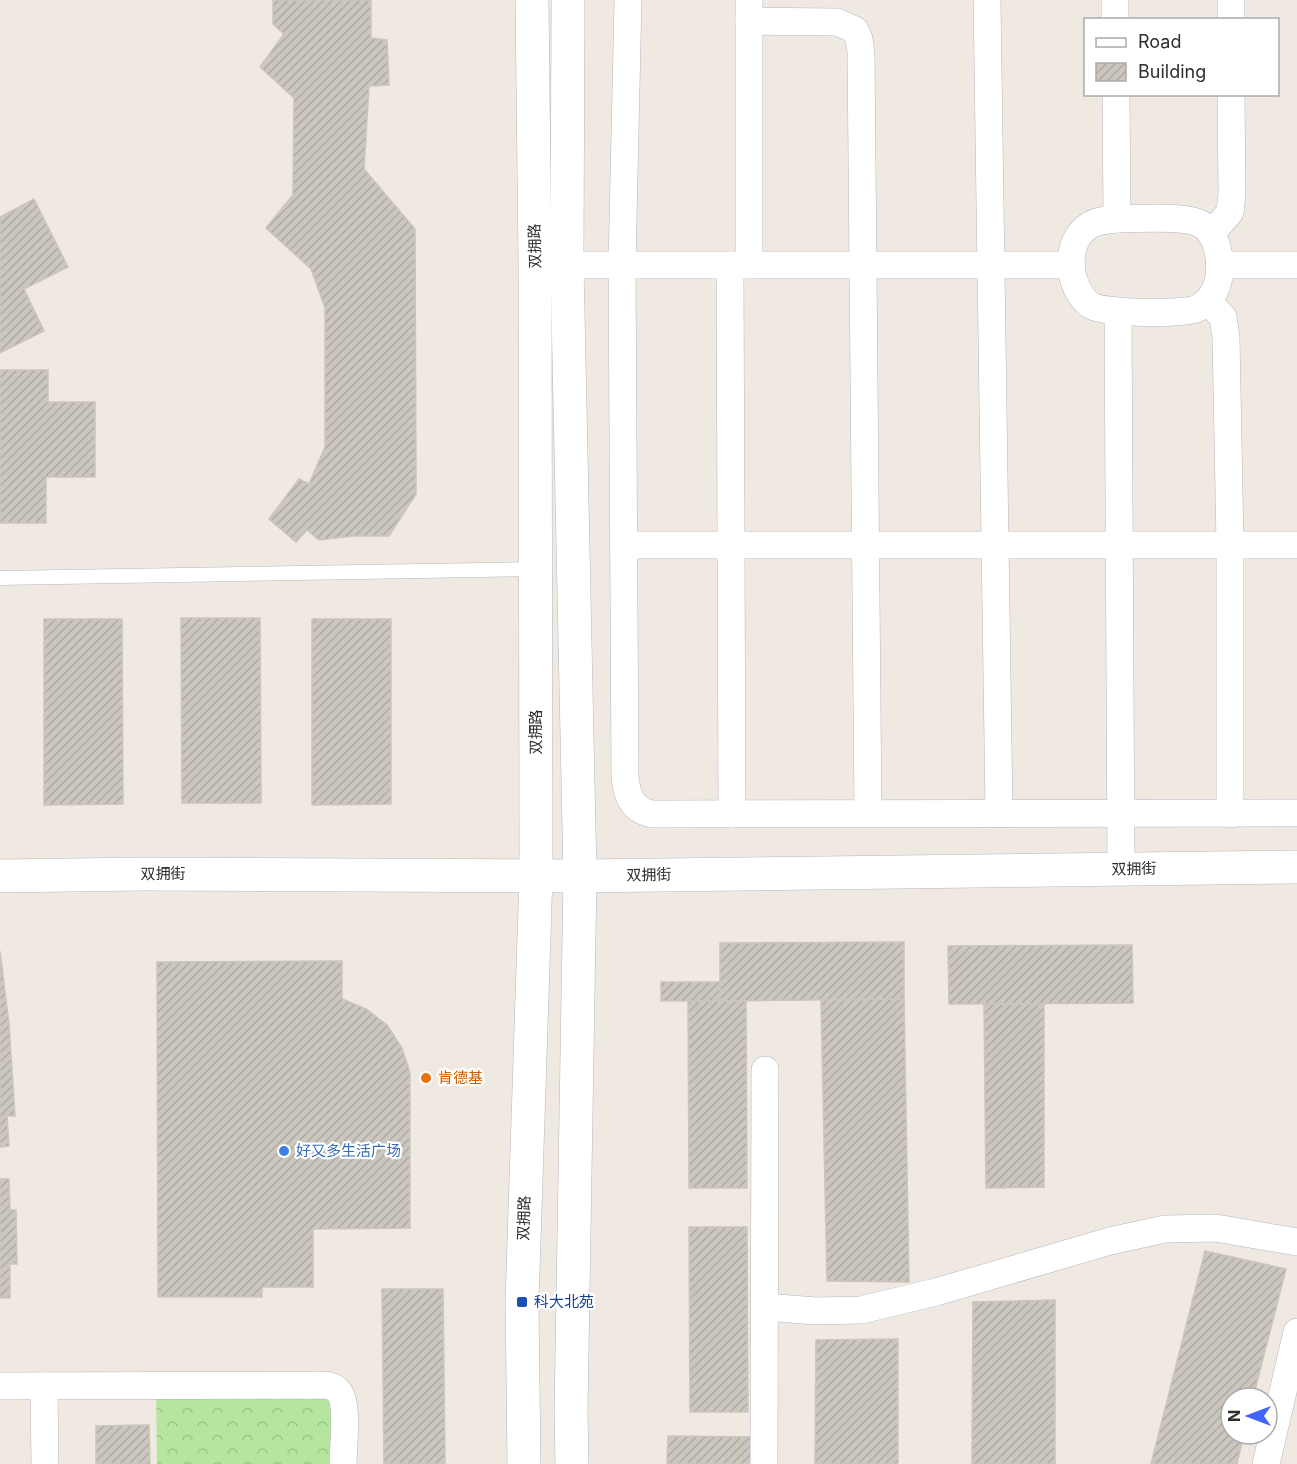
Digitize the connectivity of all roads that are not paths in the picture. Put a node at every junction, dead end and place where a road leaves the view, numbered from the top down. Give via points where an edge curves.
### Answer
1 (532, 0) edge
2 (568, 0) edge
3 (628, 0) edge
4 (987, 0) edge
5 (1115, 0) edge
6 (1231, 0) edge
7 (749, 11) edge
8 (1115, 18) edge
9 (1231, 18) edge
10 (1116, 96) edge
11 (1231, 96) edge
12 (1117, 219) junction
13 (1211, 234) junction
14 (551, 265) junction
15 (622, 265) junction
16 (740, 265) junction
17 (862, 265) junction
18 (992, 265) junction
19 (1071, 265) junction
20 (1219, 265) junction
21 (1297, 265) edge
22 (1208, 302) junction
23 (1118, 312) junction
24 (624, 545) junction
25 (731, 545) junction
26 (865, 545) junction
27 (996, 545) junction
28 (1119, 545) junction
29 (1230, 545) junction
30 (1297, 545) edge
31 (535, 569) junction
32 (0, 578) edge
33 (999, 812) junction
34 (868, 813) junction
35 (1297, 813) edge
36 (732, 814) junction
37 (1121, 814) junction
38 (1230, 814) junction
39 (1297, 867) edge
40 (1121, 869) junction
41 (536, 875) junction
42 (0, 876) edge
43 (580, 876) junction
44 (765, 1070) dead end
45 (1297, 1242) edge
46 (765, 1307) junction
47 (1297, 1332) edge
48 (0, 1386) edge
49 (44, 1386) junction
50 (45, 1464) edge
51 (343, 1464) edge
52 (524, 1464) edge
53 (572, 1464) edge
54 (764, 1464) edge
55 (1266, 1464) edge

1 - 14 main road, 双拥路
2 - 14 main road, 双拥路
3 - 15 street
4 - 18 street
5 - 8 street
6 - 9 street
7 - 16 street
7 - 17 street via 837,22 855,30 861,52
10 - 12 street
11 - 13 street via 1230,212
12 - 13 street via 1186,219 1208,228
12 - 19 street via 1095,222 1083,230 1074,244
13 - 20 street via 1216,240
14 - 15 street
14 - 31 main road, 双拥路
14 - 43 main road, 双拥路
15 - 16 street
15 - 24 street
16 - 17 street
16 - 25 street
17 - 18 street
17 - 26 street
18 - 19 street
18 - 27 street
19 - 23 street via 1076,287 1089,304
20 - 21 street
20 - 22 street via 1215,289
22 - 23 street via 1197,309 1182,311
22 - 29 street via 1223,317 1226,337
23 - 28 street
24 - 25 street
24 - 36 street via 626,792 642,812
25 - 26 street
25 - 36 street
26 - 27 street
26 - 34 street
27 - 28 street
27 - 33 street
28 - 29 street
28 - 37 street
29 - 30 street
29 - 38 street
31 - 32 lane
31 - 41 main road, 双拥路
33 - 34 street
33 - 37 street
34 - 36 street
35 - 38 street
37 - 38 street
37 - 40 street
39 - 40 main road, 双拥街
40 - 43 main road, 双拥街
41 - 42 main road, 双拥街
41 - 43 main road, 双拥街
41 - 52 main road, 双拥路 via 522,1302
43 - 53 main road, 双拥路
44 - 46 street
45 - 46 street via 1216,1228 1165,1229 861,1310
46 - 54 street
47 - 55 street
48 - 49 street
49 - 50 street
49 - 51 street via 334,1387 340,1392 344,1408

